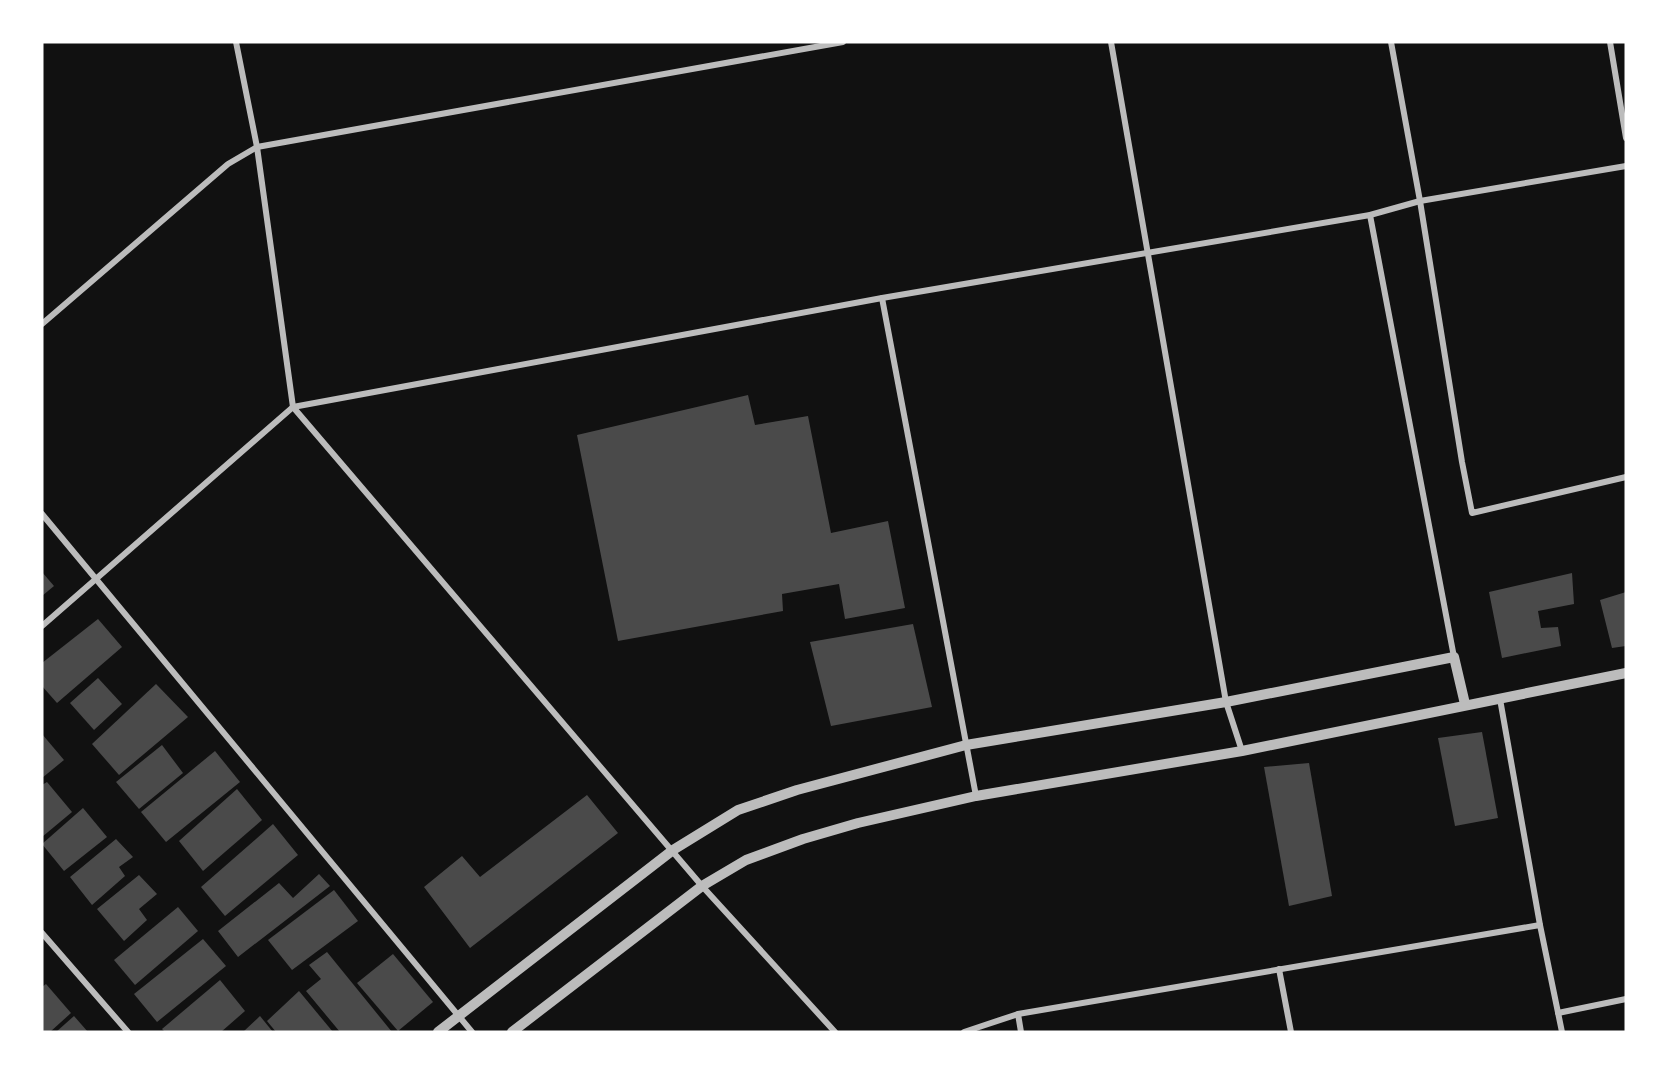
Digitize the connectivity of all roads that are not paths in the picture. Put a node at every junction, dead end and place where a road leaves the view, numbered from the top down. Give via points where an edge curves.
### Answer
1 (236, 42) edge
2 (843, 42) edge
3 (1111, 42) edge
4 (1391, 42) edge
5 (1610, 42) edge
6 (1626, 138) edge
7 (257, 147) junction
8 (1626, 166) edge
9 (1420, 201) junction
10 (1370, 215) junction
11 (1149, 253) junction
12 (882, 298) junction
13 (42, 324) edge
14 (293, 407) junction
15 (1626, 477) edge
16 (42, 514) edge
17 (98, 580) junction
18 (42, 626) edge
19 (1454, 657) junction
20 (1626, 673) edge
21 (1500, 699) junction
22 (1226, 702) junction
23 (1465, 704) junction
24 (966, 745) junction
25 (1242, 751) junction
26 (976, 796) junction
27 (673, 850) junction
28 (702, 886) junction
29 (1540, 924) junction
30 (42, 933) edge
31 (1279, 969) junction
32 (1626, 999) edge
33 (1558, 1013) junction
34 (1018, 1014) junction
35 (458, 1016) junction
36 (128, 1032) edge
37 (438, 1032) edge
38 (472, 1032) edge
39 (512, 1032) edge
40 (836, 1032) edge
41 (964, 1032) edge
42 (1021, 1032) edge
43 (1291, 1032) edge
44 (1562, 1032) edge

1 - 7 street
2 - 7 street
3 - 11 street
4 - 9 street
5 - 6 street
7 - 13 street via 228,164
7 - 14 street
8 - 9 street
9 - 10 street
9 - 15 street via 1472,513
10 - 11 street
10 - 19 street
11 - 12 street
11 - 22 street
12 - 14 street
12 - 24 street
14 - 17 street
14 - 27 street
16 - 17 street
17 - 18 street
17 - 35 street
19 - 22 street
19 - 23 street
20 - 21 street
21 - 23 street
21 - 29 street
22 - 24 street
22 - 25 street
23 - 25 street
24 - 26 street
24 - 27 street via 797,790 738,810
25 - 26 street
26 - 28 street via 803,839 746,860
27 - 28 street
27 - 35 street
28 - 39 street
28 - 40 street
29 - 31 street
29 - 33 street
30 - 36 street
31 - 34 street
31 - 43 street
32 - 33 street
33 - 44 street
34 - 41 street
34 - 42 street
35 - 37 street
35 - 38 street

